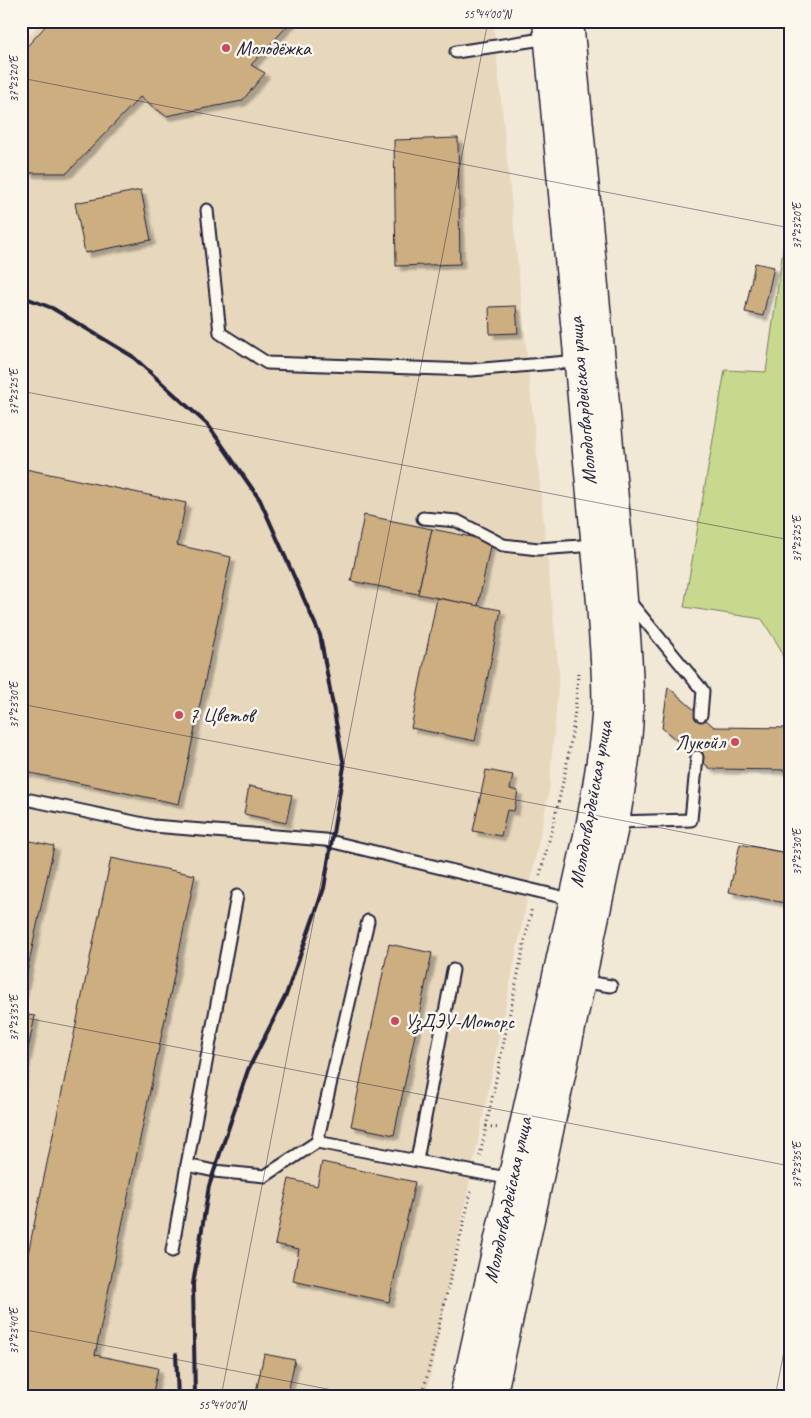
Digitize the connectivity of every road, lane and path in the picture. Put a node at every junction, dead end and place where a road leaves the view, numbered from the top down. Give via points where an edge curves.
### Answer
1 (559, 29) edge
2 (456, 52) dead end
3 (207, 210) dead end
4 (589, 360) junction
5 (423, 518) dead end
6 (595, 545) junction
7 (622, 594) junction
8 (577, 708) dead end
9 (701, 715) dead end
10 (697, 757) dead end
11 (21, 798) edge
12 (615, 822) junction
13 (536, 891) junction
14 (237, 896) dead end
15 (585, 903) junction
16 (368, 921) dead end
17 (453, 970) dead end
18 (569, 978) junction
19 (611, 986) dead end
20 (317, 1142) junction
21 (417, 1160) junction
22 (186, 1165) junction
23 (476, 1172) junction
24 (512, 1179) junction
25 (172, 1251) dead end
26 (422, 1397) edge
27 (464, 1397) edge
28 (492, 1397) edge

1 - 2 lane
1 - 4 main road, Молодогвардейская улица
3 - 4 lane via 220,333 267,363 471,370
4 - 6 main road, Молодогвардейская улица
4 - 7 main road, Молодогвардейская улица
5 - 6 lane via 458,521 503,545 538,549
6 - 15 main road, Молодогвардейская улица via 606,673 606,713 591,822
7 - 9 lane via 703,691
7 - 12 main road, Молодогвардейская улица via 629,712
8 - 13 path via 564,784
10 - 12 lane via 691,820
11 - 13 lane via 153,826 325,840
12 - 15 main road, Молодогвардейская улица
13 - 15 lane
13 - 23 path
14 - 22 lane
15 - 18 main road, Молодогвардейская улица
16 - 20 lane
17 - 21 lane
18 - 19 lane
18 - 24 main road, Молодогвардейская улица
18 - 28 main road, Молодогвардейская улица via 545,1145
20 - 21 lane
20 - 22 lane via 265,1176
21 - 23 lane
22 - 25 lane
23 - 24 lane
23 - 26 path
24 - 27 main road, Молодогвардейская улица

